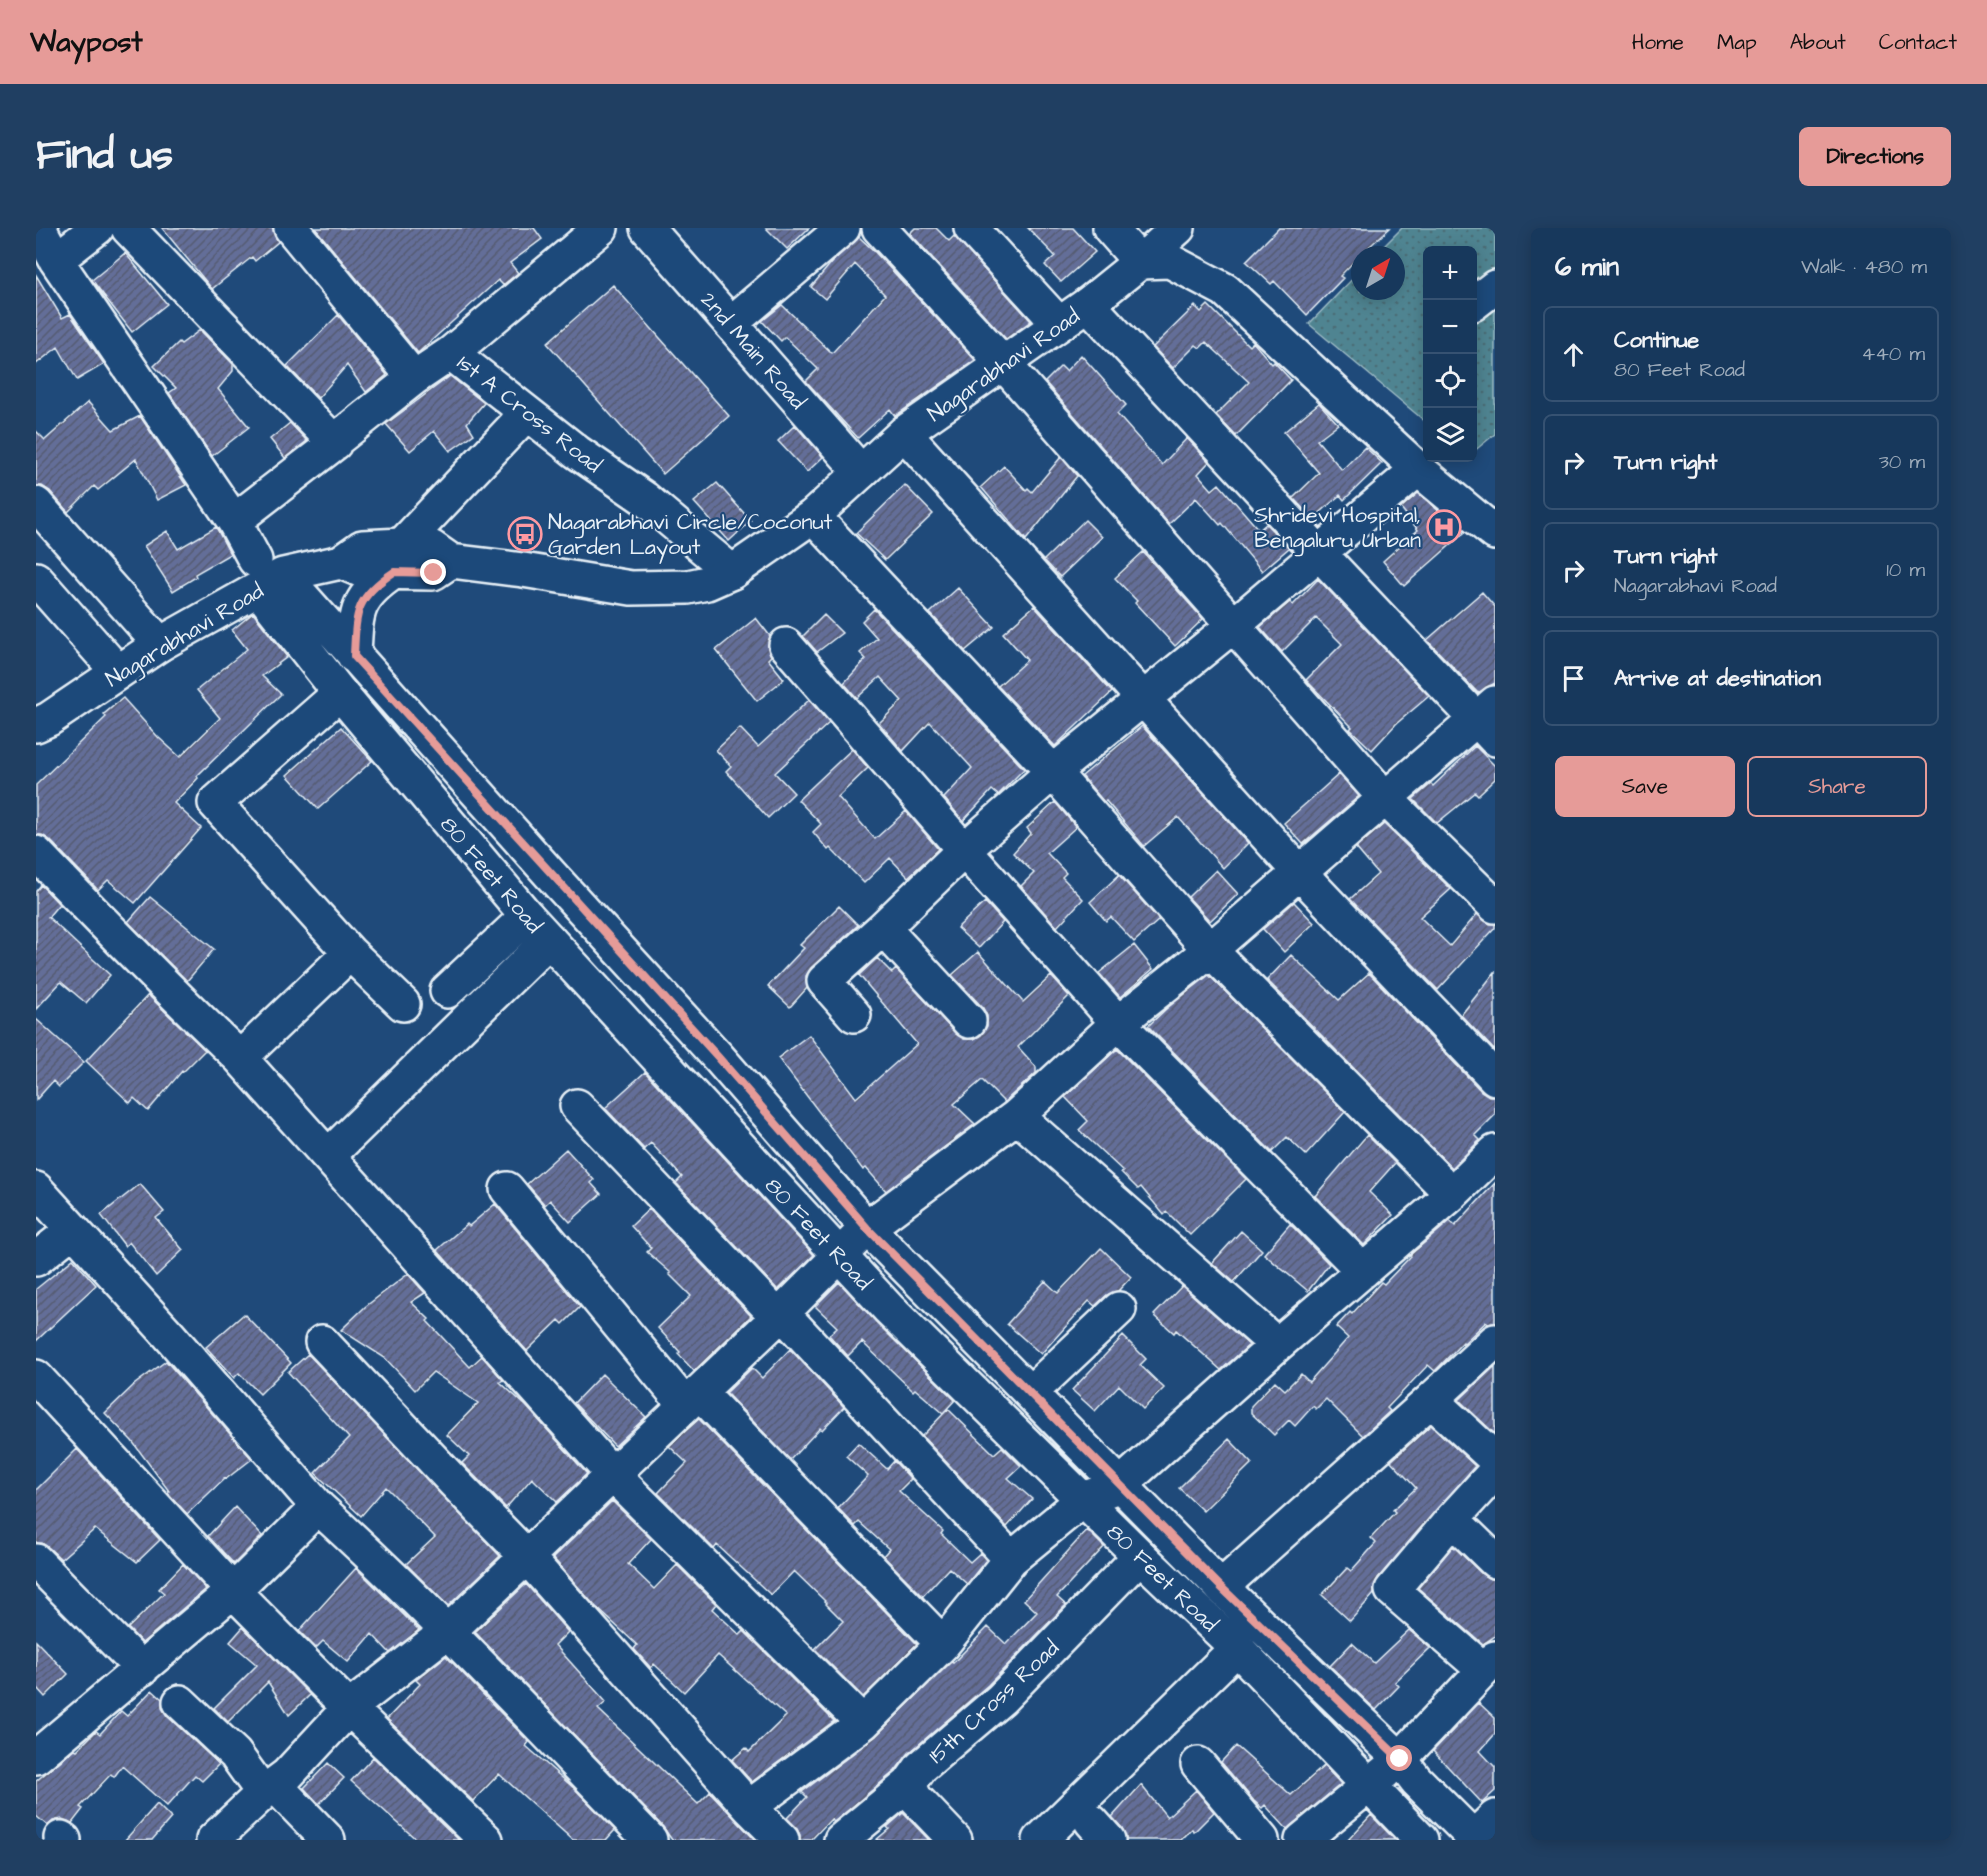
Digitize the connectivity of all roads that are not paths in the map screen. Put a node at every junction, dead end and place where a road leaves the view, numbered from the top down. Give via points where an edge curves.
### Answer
1 (39, 228) edge
2 (97, 228) edge
3 (128, 228) edge
4 (291, 228) edge
5 (601, 228) edge
6 (843, 228) edge
7 (879, 228) edge
8 (971, 228) edge
9 (1110, 228) edge
10 (1178, 228) edge
11 (655, 231) edge
12 (56, 260) junction
13 (1140, 262) junction
14 (1088, 304) junction
15 (731, 323) junction
16 (1059, 324) junction
17 (451, 353) junction
18 (1004, 364) junction
19 (414, 378) junction
20 (527, 413) junction
21 (904, 433) junction
22 (335, 443) junction
23 (1418, 469) junction
24 (861, 472) junction
25 (36, 504) edge
26 (813, 516) junction
27 (234, 521) junction
28 (1495, 533) edge
29 (1319, 553) junction
30 (398, 558) junction
31 (732, 572) junction
32 (265, 575) junction
33 (36, 579) edge
34 (1234, 625) junction
35 (160, 644) junction
36 (786, 645) dead end
37 (354, 656) junction
38 (118, 672) junction
39 (340, 693) junction
40 (1143, 698) junction
41 (40, 717) edge
42 (1489, 721) edge
43 (1053, 772) junction
44 (1385, 798) junction
45 (964, 850) junction
46 (36, 853) edge
47 (1300, 873) junction
48 (1495, 906) edge
49 (527, 916) junction
50 (883, 928) junction
51 (549, 940) junction
52 (1210, 950) junction
53 (350, 953) junction
54 (447, 992) dead end
55 (403, 1004) dead end
56 (854, 1015) dead end
57 (969, 1021) dead end
58 (1118, 1023) junction
59 (240, 1058) junction
60 (1495, 1078) edge
61 (577, 1106) dead end
62 (1017, 1116) junction
63 (1495, 1152) edge
64 (328, 1156) junction
65 (507, 1189) dead end
66 (36, 1190) edge
67 (1452, 1194) junction
68 (867, 1228) junction
69 (73, 1230) junction
70 (840, 1255) junction
71 (36, 1259) edge
72 (1363, 1271) junction
73 (1119, 1309) dead end
74 (780, 1315) junction
75 (1495, 1341) edge
76 (322, 1342) dead end
77 (1277, 1345) junction
78 (36, 1377) edge
79 (1030, 1392) junction
80 (692, 1399) junction
81 (1431, 1400) junction
82 (1495, 1459) edge
83 (1495, 1472) edge
84 (612, 1474) junction
85 (1120, 1485) junction
86 (1084, 1499) junction
87 (318, 1507) junction
88 (1452, 1519) junction
89 (526, 1556) junction
90 (1140, 1556) junction
91 (1011, 1559) junction
92 (36, 1561) edge
93 (1495, 1561) edge
94 (1221, 1587) junction
95 (233, 1591) junction
96 (447, 1632) junction
97 (944, 1644) junction
98 (1237, 1648) junction
99 (1489, 1664) edge
100 (142, 1669) junction
101 (180, 1702) dead end
102 (349, 1708) junction
103 (863, 1723) junction
104 (36, 1757) edge
105 (1400, 1759) junction
106 (1198, 1764) dead end
107 (909, 1784) junction
108 (1369, 1785) junction
109 (269, 1789) junction
110 (749, 1807) junction
111 (1479, 1834) edge
112 (213, 1840) edge
113 (328, 1840) edge
114 (486, 1840) edge
115 (650, 1840) edge
116 (782, 1840) edge
117 (841, 1840) edge
118 (955, 1840) edge
119 (1040, 1840) edge
120 (1262, 1840) edge
121 (1302, 1840) edge
122 (1421, 1840) edge

1 - 12 street
2 - 12 street
3 - 22 street
4 - 19 street
5 - 17 street, 1st A Cross Road
6 - 15 street
7 - 18 street
8 - 16 street
9 - 13 street
10 - 13 street, Nagarabhavi Road
11 - 15 street, 2nd Main Road
12 - 27 street
13 - 14 street, Nagarabhavi Road
13 - 23 street via 1170,261 1225,290
14 - 16 street, Nagarabhavi Road
14 - 29 street
15 - 24 street, 2nd Main Road
16 - 18 street, Nagarabhavi Road
17 - 19 street
17 - 20 street, 1st A Cross Road
18 - 21 street, Nagarabhavi Road
18 - 34 street
19 - 22 street
20 - 30 street
20 - 31 street, 1st A Cross Road via 644,498
21 - 24 street, Nagarabhavi Road
21 - 40 street
22 - 27 street
23 - 28 street
23 - 29 street
24 - 26 street, Nagarabhavi Road
25 - 35 street
26 - 31 street, Nagarabhavi Road
26 - 43 street
27 - 32 street
29 - 34 street
29 - 42 street
30 - 31 street, Nagarabhavi Road via 431,547 452,561 632,588 688,587
30 - 32 street, Nagarabhavi Road via 362,547 341,562
30 - 37 street via 362,601 357,614
32 - 35 street, Nagarabhavi Road
32 - 37 street, 80 Feet Road
32 - 39 street, 80 Feet Road
33 - 38 street
34 - 40 street
34 - 44 street
35 - 38 street, Nagarabhavi Road
36 - 45 street
37 - 68 street, 80 Feet Road via 718,1057
38 - 41 street, Nagarabhavi Road
39 - 49 street, 80 Feet Road
39 - 53 street via 215,803
40 - 43 street
40 - 47 street
42 - 44 street
43 - 45 street
43 - 52 street
44 - 47 street
44 - 48 street
45 - 50 street
45 - 58 street
46 - 59 street
47 - 52 street
47 - 60 street
49 - 51 street, 80 Feet Road
49 - 54 street
50 - 56 street via 824,981
50 - 57 street
51 - 64 street
51 - 70 street, 80 Feet Road
52 - 58 street
52 - 67 street
53 - 55 street
53 - 59 street
58 - 62 street
58 - 72 street
59 - 64 street
61 - 74 street
62 - 68 street
62 - 77 street
63 - 67 street
64 - 84 street
65 - 80 street
66 - 69 street
67 - 72 street
68 - 70 street
68 - 79 street, 80 Feet Road
69 - 71 street
69 - 87 street
70 - 74 street
70 - 86 street, 80 Feet Road via 889,1309
72 - 77 street
73 - 79 street
74 - 80 street
74 - 91 street
75 - 81 street
76 - 89 street
77 - 85 street
78 - 95 street
79 - 85 street, 80 Feet Road
80 - 84 street
80 - 97 street
81 - 82 street
81 - 94 street
83 - 88 street
84 - 89 street
84 - 103 street
85 - 86 street
85 - 94 street, 80 Feet Road
86 - 90 street, 80 Feet Road
86 - 91 street
87 - 95 street
87 - 96 street
88 - 93 street
88 - 99 street via 1392,1590
89 - 96 street
89 - 110 street
90 - 98 street, 80 Feet Road
90 - 107 street, 15th Cross Road via 1001,1699 921,1767
91 - 97 street
92 - 100 street
94 - 105 street, 80 Feet Road
95 - 100 street
95 - 102 street
96 - 102 street
96 - 115 street
97 - 103 street
98 - 108 street, 80 Feet Road
98 - 119 street
99 - 105 street
100 - 104 street
101 - 109 street
102 - 109 street
102 - 114 street
103 - 110 street
105 - 108 street
105 - 111 street, 80 Feet Road via 1416,1780
106 - 120 street
107 - 117 street, 15th Cross Road
107 - 118 street via 915,1798
108 - 121 street
108 - 122 street, 80 Feet Road
109 - 112 street
109 - 113 street
110 - 116 street

